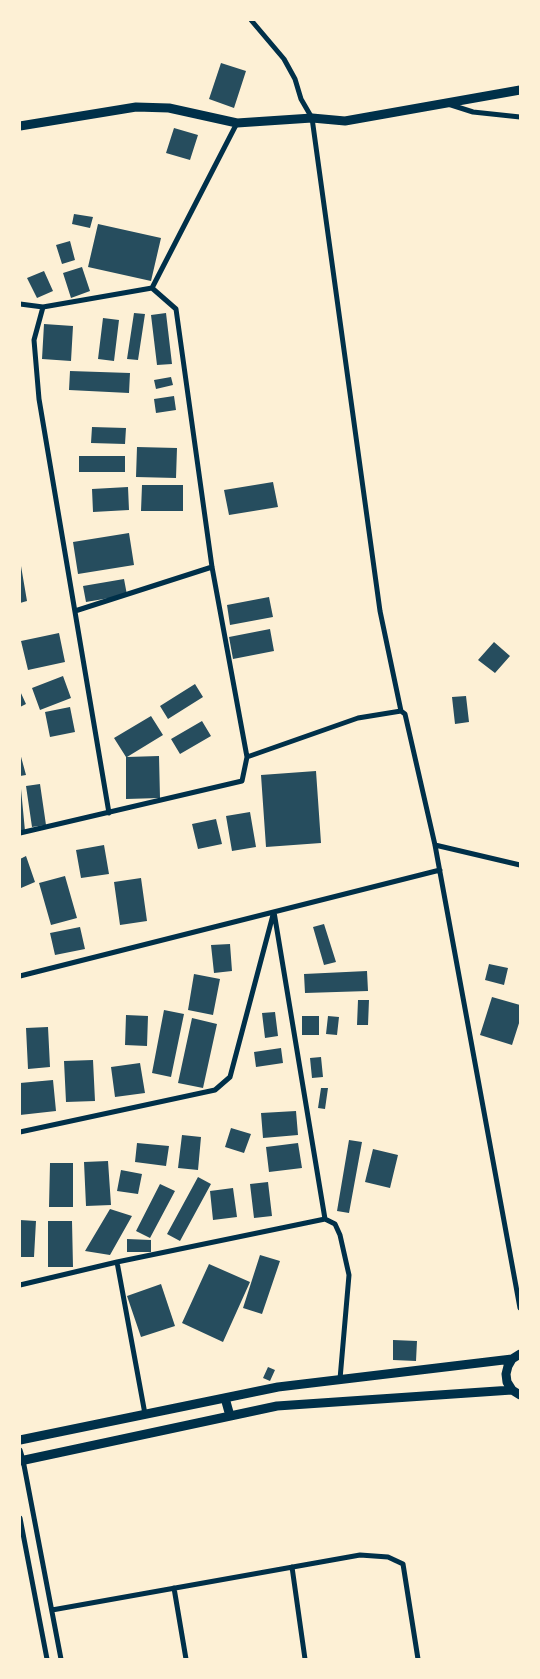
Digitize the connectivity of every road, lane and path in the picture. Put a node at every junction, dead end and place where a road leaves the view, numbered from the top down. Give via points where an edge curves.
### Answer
1 (251, 20) edge
2 (520, 90) edge
3 (445, 103) junction
4 (312, 118) junction
5 (520, 118) edge
6 (237, 123) junction
7 (20, 126) edge
8 (152, 288) junction
9 (20, 304) edge
10 (43, 307) junction
11 (212, 567) junction
12 (75, 611) junction
13 (401, 711) junction
14 (247, 756) junction
15 (109, 813) junction
16 (20, 833) edge
17 (435, 845) junction
18 (520, 866) edge
19 (440, 870) junction
20 (274, 912) junction
21 (20, 976) edge
22 (20, 1132) edge
23 (325, 1219) junction
24 (117, 1262) junction
25 (20, 1285) edge
26 (520, 1308) edge
27 (516, 1357) edge
28 (340, 1379) junction
29 (512, 1390) junction
30 (520, 1395) edge
31 (225, 1398) junction
32 (145, 1414) junction
33 (230, 1416) junction
34 (20, 1440) edge
35 (20, 1450) edge
36 (22, 1460) edge
37 (20, 1518) edge
38 (292, 1567) junction
39 (174, 1588) junction
40 (52, 1610) junction
41 (47, 1659) edge
42 (61, 1659) edge
43 (186, 1659) edge
44 (305, 1659) edge
45 (418, 1659) edge

1 - 4 street via 284,59
2 - 3 street
3 - 4 street via 345,121
3 - 5 street via 473,112
4 - 6 street
4 - 13 street via 380,611
6 - 7 street via 169,108 136,107
6 - 8 street
8 - 10 street
8 - 11 street via 176,309
9 - 10 street
10 - 12 street via 34,340 39,398
11 - 12 street
11 - 14 street
12 - 15 street
13 - 14 street via 358,718
13 - 17 street via 405,714
14 - 15 street via 242,781
15 - 16 street
17 - 18 street
17 - 19 street
19 - 20 street
19 - 26 street
20 - 21 street
20 - 22 street via 230,1077 215,1090
20 - 23 street
23 - 24 street
23 - 28 street via 335,1224 340,1235 349,1276
24 - 25 street
24 - 32 street
27 - 28 street
27 - 29 street via 506,1374
28 - 31 street
29 - 30 street
29 - 33 street via 277,1406
31 - 32 street
31 - 33 street
32 - 34 street
33 - 36 street
35 - 36 street
36 - 40 street
37 - 41 street
38 - 39 street
38 - 44 street
38 - 45 street via 360,1555 388,1557 403,1564
39 - 40 street
39 - 43 street
40 - 42 street

